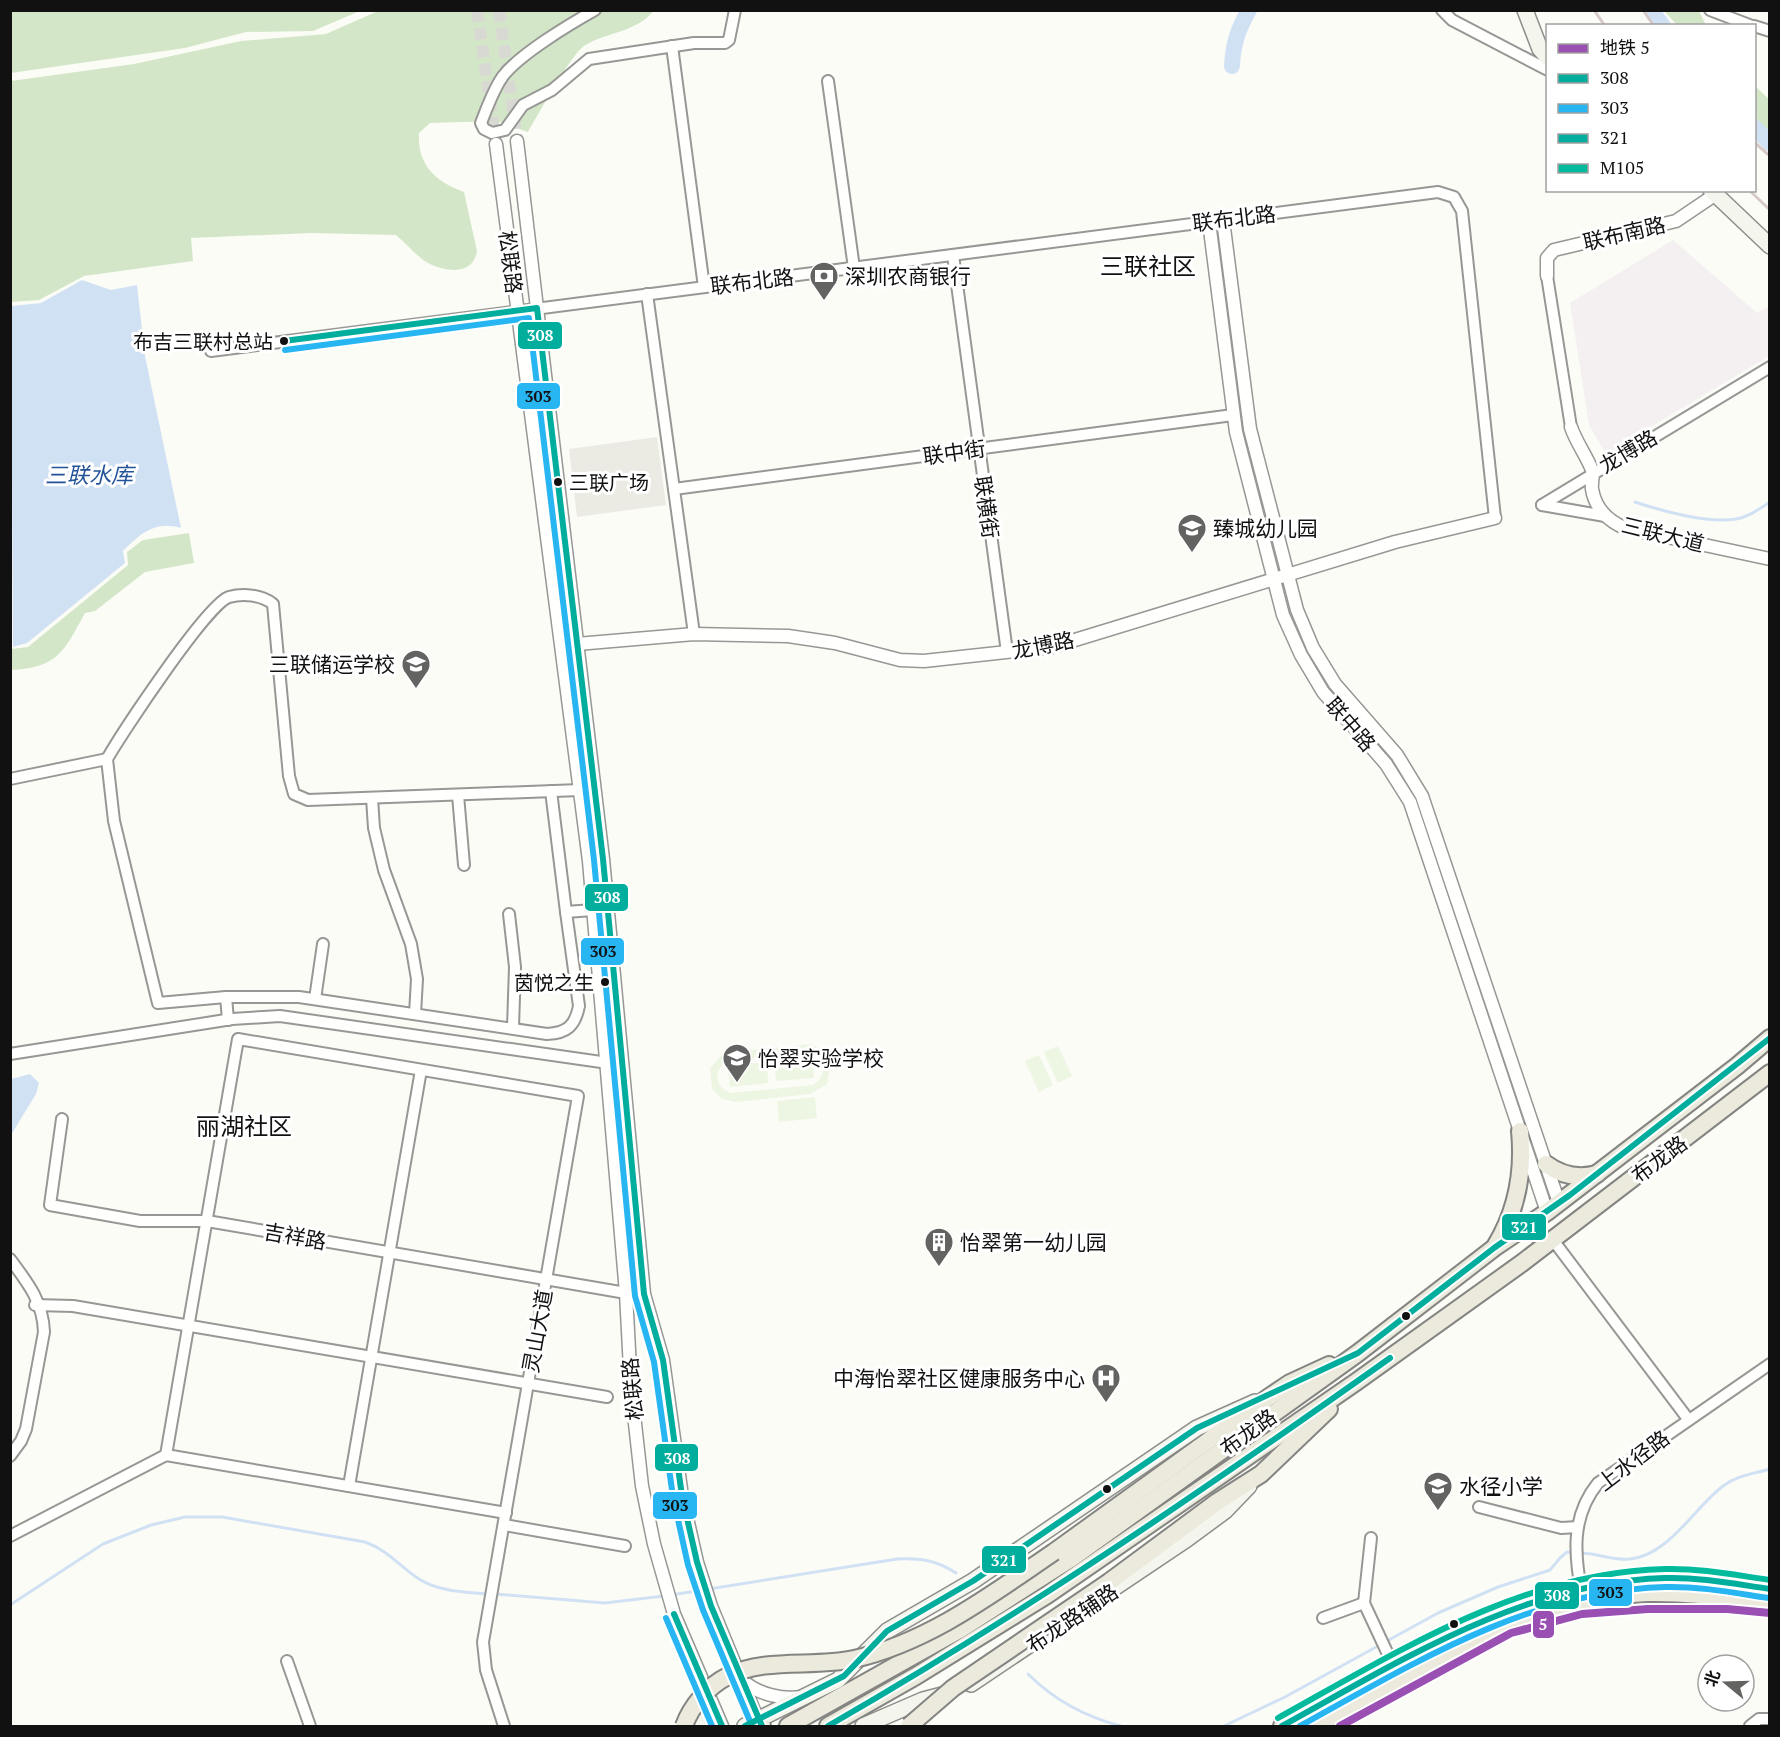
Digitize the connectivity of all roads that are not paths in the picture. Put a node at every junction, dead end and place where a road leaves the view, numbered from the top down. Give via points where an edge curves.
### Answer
1 (595, 10) edge
2 (735, 10) edge
3 (1442, 10) edge
4 (1525, 10) edge
5 (1710, 10) edge
6 (1748, 24) edge
7 (672, 46) junction
8 (1546, 56) edge
9 (1546, 69) edge
10 (828, 81) dead end
11 (517, 141) tunnel mouth
12 (496, 144) tunnel mouth
13 (1713, 192) edge
14 (1223, 220) junction
15 (1209, 222) junction
16 (1770, 246) edge
17 (953, 255) junction
18 (854, 268) junction
19 (1547, 276) joint
20 (704, 287) junction
21 (646, 294) junction
22 (537, 308) junction
23 (517, 311) junction
24 (211, 351) dead end
25 (1770, 367) edge
26 (1233, 415) junction
27 (1571, 427) joint
28 (980, 448) junction
29 (1593, 472) junction
30 (675, 489) junction
31 (1605, 516) junction
32 (1495, 518) joint
33 (1770, 559) edge
34 (1287, 575) junction
35 (1274, 579) junction
36 (694, 634) junction
37 (577, 644) junction
38 (1007, 652) junction
39 (106, 759) junction
40 (10, 779) edge
41 (580, 790) junction
42 (551, 791) junction
43 (458, 795) junction
44 (372, 798) junction
45 (464, 865) dead end
46 (593, 910) junction
47 (566, 912) junction
48 (509, 914) dead end
49 (323, 944) dead end
50 (226, 997) junction
51 (315, 999) junction
52 (415, 1014) junction
53 (228, 1020) junction
54 (513, 1028) junction
55 (1770, 1038) edge
56 (10, 1054) edge
57 (606, 1063) junction
58 (622, 1065) junction
59 (421, 1070) junction
60 (1770, 1073) edge
61 (62, 1119) dead end
62 (1520, 1131) junction
63 (1546, 1164) junction
64 (1598, 1173) junction
65 (1553, 1207) junction
66 (207, 1221) junction
67 (1553, 1240) junction
68 (1494, 1248) junction
69 (389, 1252) junction
70 (10, 1260) edge
71 (546, 1279) junction
72 (626, 1293) junction
73 (38, 1305) junction
74 (188, 1327) junction
75 (1358, 1353) junction
76 (371, 1359) junction
77 (1770, 1364) edge
78 (1356, 1382) junction
79 (528, 1385) junction
80 (607, 1397) dead end
81 (1269, 1397) junction
82 (1688, 1419) junction
83 (10, 1455) edge
84 (166, 1455) junction
85 (1260, 1474) junction
86 (349, 1486) junction
87 (1479, 1507) dead end
88 (506, 1513) junction
89 (504, 1525) junction
90 (1577, 1531) junction
91 (10, 1536) edge
92 (1371, 1538) dead end
93 (625, 1546) dead end
94 (1043, 1588) junction
95 (1581, 1589) junction
96 (1770, 1589) edge
97 (1364, 1603) junction
98 (1770, 1603) edge
99 (1323, 1618) dead end
100 (287, 1661) dead end
101 (1393, 1665) junction
102 (741, 1680) junction
103 (704, 1684) junction
104 (803, 1697) junction
105 (1770, 1719) edge
106 (755, 1724) edge
107 (310, 1726) edge
108 (504, 1726) edge
109 (684, 1726) edge
110 (701, 1726) edge
111 (722, 1726) edge
112 (788, 1726) edge
113 (828, 1726) edge
114 (865, 1726) edge
115 (909, 1726) edge
116 (1282, 1726) edge
117 (1315, 1726) edge
118 (1750, 1726) edge

1 - 7 street via 515,62 501,78 481,123 483,129 492,133 505,130 522,105 552,90 589,59
2 - 7 street via 725,43
3 - 9 street via 1452,20
4 - 8 main road
5 - 6 street
7 - 20 street
10 - 18 street
11 - 22 street, 松联路
12 - 23 street, 松联路
13 - 16 main road
13 - 19 street, 联布南路 via 1676,221 1554,250 1547,258
14 - 15 street, 联布北路
14 - 32 street, 联布北路 via 1438,192 1454,197 1462,211
14 - 34 street, 联中路 via 1247,409
15 - 17 street, 联布北路
15 - 26 street, 联中路
17 - 18 street, 联布北路
17 - 28 street, 联横街
18 - 20 street, 联布北路
19 - 27 street
20 - 21 street, 联布北路
21 - 22 street, 联布北路
21 - 30 street
22 - 23 street, 联布北路
22 - 37 street, 松联路
23 - 24 street, 联布北路
23 - 41 street, 松联路
25 - 29 street, 龙博路
26 - 28 street, 联中街
26 - 35 street, 联中路
27 - 29 street
28 - 30 street, 联中街
28 - 38 street, 联横街
29 - 31 street, 三联大道 via 1593,495
29 - 31 street, 龙博路 via 1542,505
30 - 36 street
31 - 33 street, 三联大道 via 1625,528
32 - 34 street, 龙博路 via 1424,534
34 - 35 street, 龙博路
34 - 63 street, 联中路 via 1305,629 1323,666 1347,700 1397,755 1422,796
35 - 38 street, 龙博路 via 1052,647
35 - 62 street, 联中路 via 1292,635 1311,674 1336,710 1386,764 1410,802
36 - 37 street, 龙博路
36 - 38 street, 龙博路 via 804,637 913,661
37 - 58 street, 松联路 via 603,859
39 - 40 street
39 - 44 street via 158,681 215,608 228,597 256,596 273,604 294,794 308,800
39 - 50 street via 114,821 158,1003
41 - 42 street
41 - 46 street, 松联路
42 - 43 street
42 - 47 street
43 - 44 street
43 - 45 street
44 - 52 street via 384,870 411,944 417,979
46 - 47 street
46 - 57 street, 松联路
47 - 54 street via 579,1006 577,1019 561,1033
48 - 54 street via 515,967
49 - 51 street
50 - 51 street
50 - 53 street
51 - 52 street
52 - 54 street
53 - 56 street
53 - 57 street via 280,1016
55 - 64 main road, 布龙路
57 - 58 street
57 - 72 street, 松联路
58 - 102 street, 松联路 via 644,1294 663,1360 682,1496 711,1606
59 - 66 street via 238,1039
59 - 69 street
59 - 71 street, 灵山大道 via 578,1096
60 - 67 main road, 布龙路
61 - 66 street, 吉祥路 via 50,1205 140,1221
62 - 65 street, 联中路
62 - 68 main road via 1522,1162 1518,1192
63 - 64 main road via 1567,1175
63 - 65 street, 联中路
64 - 65 main road, 布龙路
65 - 68 main road, 布龙路
66 - 69 street, 吉祥路
66 - 74 street
67 - 78 main road, 布龙路
67 - 82 street
68 - 75 main road, 布龙路
69 - 71 street, 吉祥路
69 - 76 street
70 - 73 street
71 - 72 street, 吉祥路
71 - 79 street, 灵山大道
72 - 103 street, 松联路 via 631,1388 647,1516 674,1614
73 - 74 street via 73,1306
73 - 83 street via 44,1332 26,1429
74 - 76 street
74 - 84 street
75 - 81 main road
75 - 94 main road, 布龙路
76 - 79 street
76 - 86 street
77 - 82 street, 上水径路
78 - 85 main road
78 - 94 main road, 布龙路
79 - 80 street
79 - 88 street, 灵山大道
81 - 104 main road via 1197,1428 973,1581 887,1631 844,1676
81 - 109 main road, bridge via 1054,1552 959,1614 894,1647 835,1663 762,1666 735,1673 704,1694
82 - 90 street, 上水径路 via 1598,1483 1581,1509
84 - 86 street
84 - 91 street
85 - 114 main road, 布龙路辅路 via 1206,1526 1013,1659 965,1688 923,1700
85 - 115 main road, bridge via 953,1688
86 - 88 street
87 - 90 street
88 - 89 street, 灵山大道
89 - 93 street
89 - 108 street, 灵山大道 via 483,1642 486,1670
90 - 95 street, 上水径路
92 - 97 street
94 - 112 main road
94 - 113 main road via 970,1644
95 - 96 main road via 1665,1578
95 - 98 main road via 1695,1594
95 - 101 main road via 1504,1613 1434,1641
95 - 117 main road via 1540,1614 1467,1642
97 - 99 street
97 - 101 street
100 - 107 street
101 - 116 main road
102 - 104 street via 771,1695
102 - 106 street, 松联路
103 - 110 main road
103 - 111 street, 松联路
104 - 106 main road
105 - 118 street via 1759,1719

